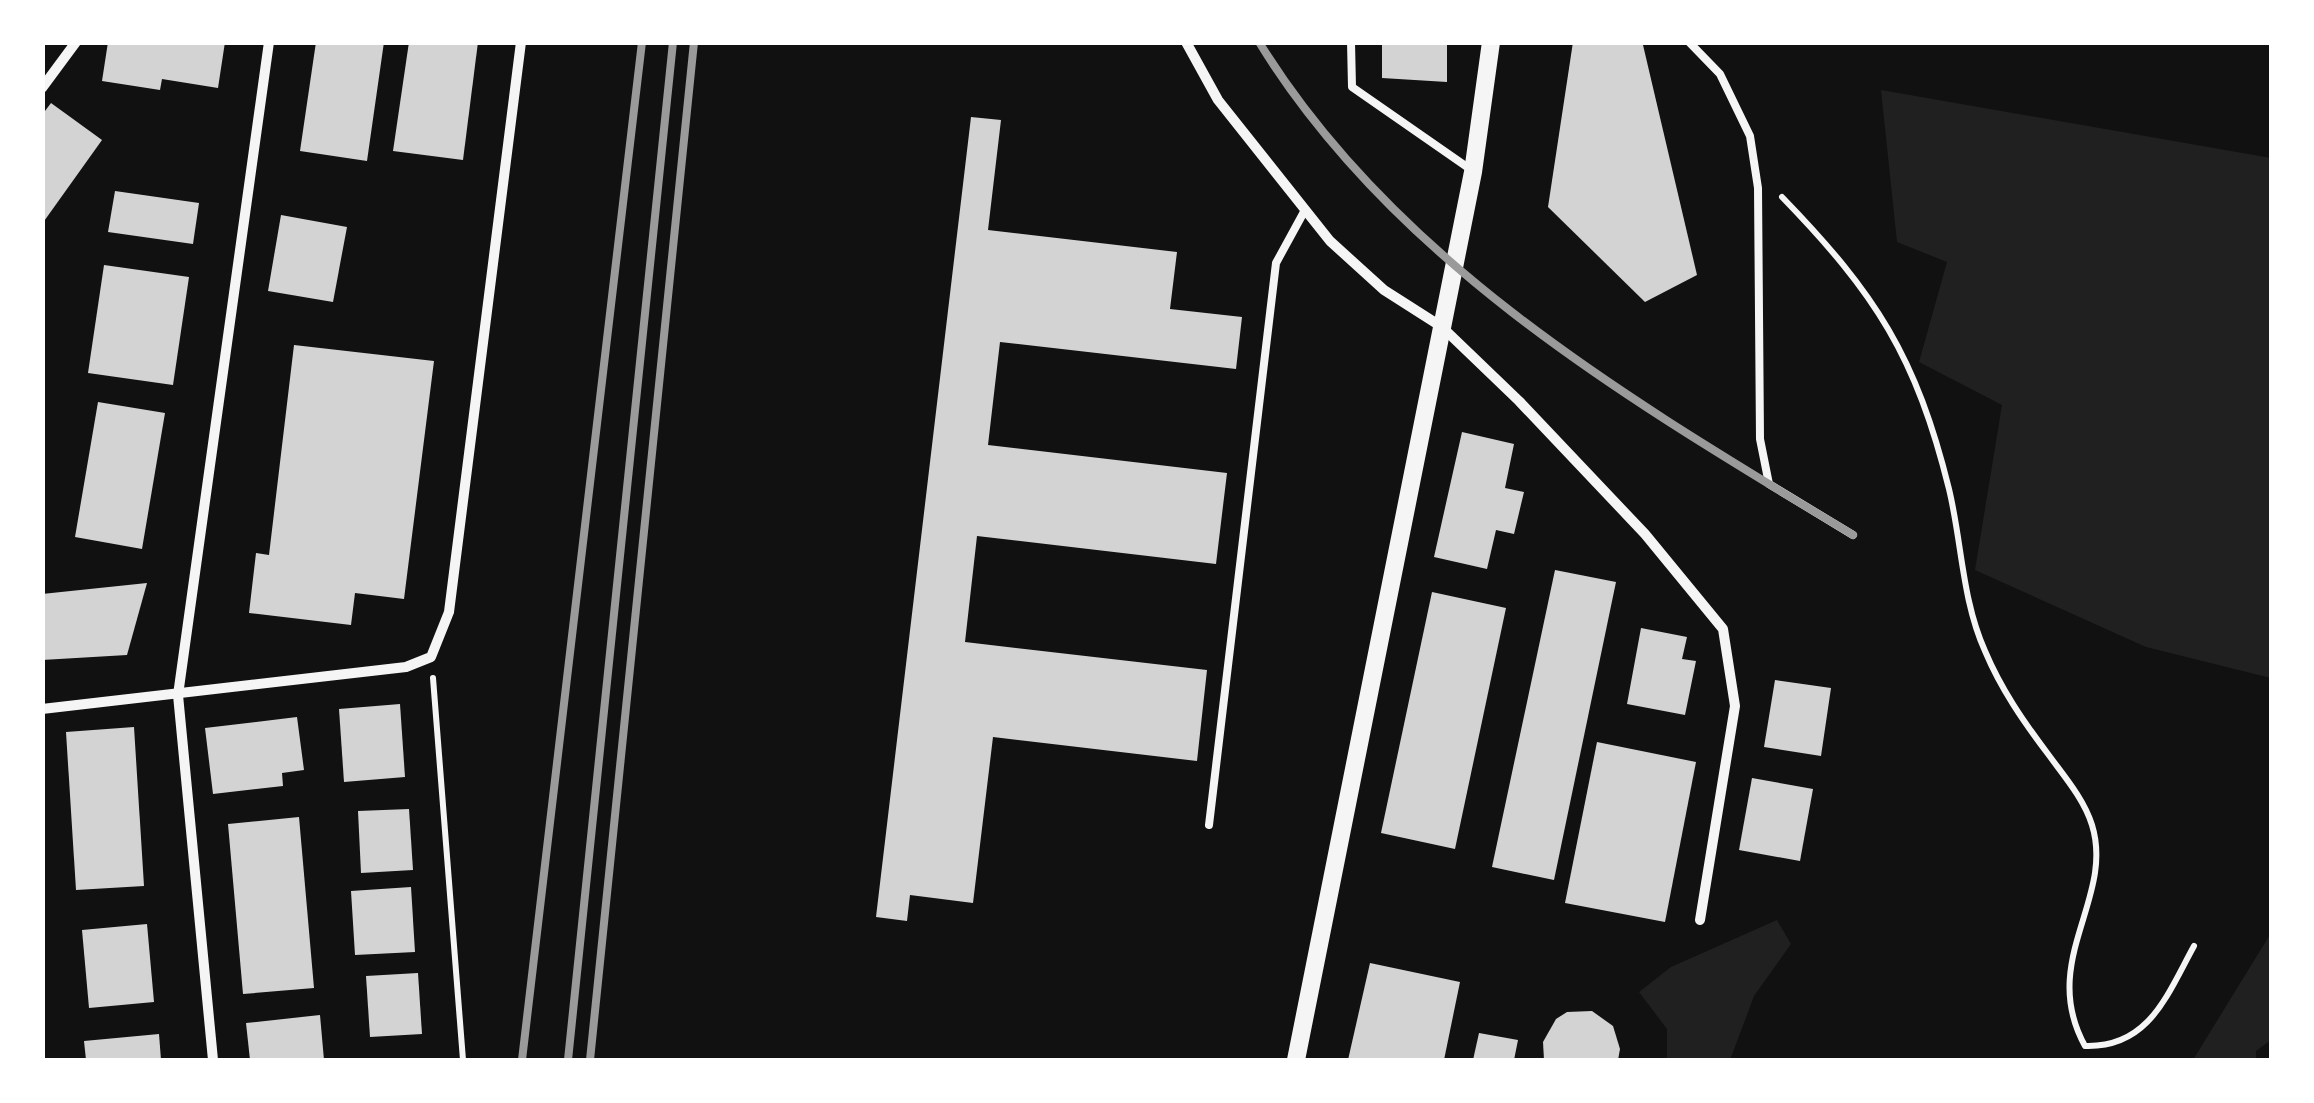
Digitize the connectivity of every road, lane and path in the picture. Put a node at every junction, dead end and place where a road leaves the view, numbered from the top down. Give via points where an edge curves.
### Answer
1 (76, 42) edge
2 (269, 42) edge
3 (521, 42) edge
4 (1186, 42) edge
5 (1352, 42) edge
6 (1490, 42) edge
7 (1689, 42) edge
8 (42, 88) edge
9 (1473, 172) junction
10 (1758, 188) junction
11 (1304, 210) junction
12 (1442, 327) junction
13 (1853, 535) dead end
14 (432, 656) junction
15 (178, 694) junction
16 (42, 709) edge
17 (1208, 825) dead end
18 (1700, 920) dead end
19 (2194, 946) dead end
20 (213, 1060) edge
21 (463, 1060) edge
22 (1296, 1060) edge

1 - 8 street
2 - 15 street
3 - 14 street via 449,612
4 - 11 street via 1218,100
5 - 9 lane via 1352,87
6 - 9 street
7 - 10 lane via 1720,74 1737,106 1750,136
9 - 12 street
10 - 13 lane via 1760,439 1768,484
10 - 19 path via 1778,193 1842,259 1888,321 1922,396 1944,472 1974,627 2000,688 2076,791 2093,826 2096,860 2067,980 2070,1020 2085,1046 2113,1047 2156,1016
11 - 12 street via 1355,266
11 - 17 lane via 1276,263
12 - 18 street via 1644,534 1723,628 1736,706
12 - 22 street
14 - 15 street via 406,667
14 - 21 path
15 - 16 street
15 - 20 street

